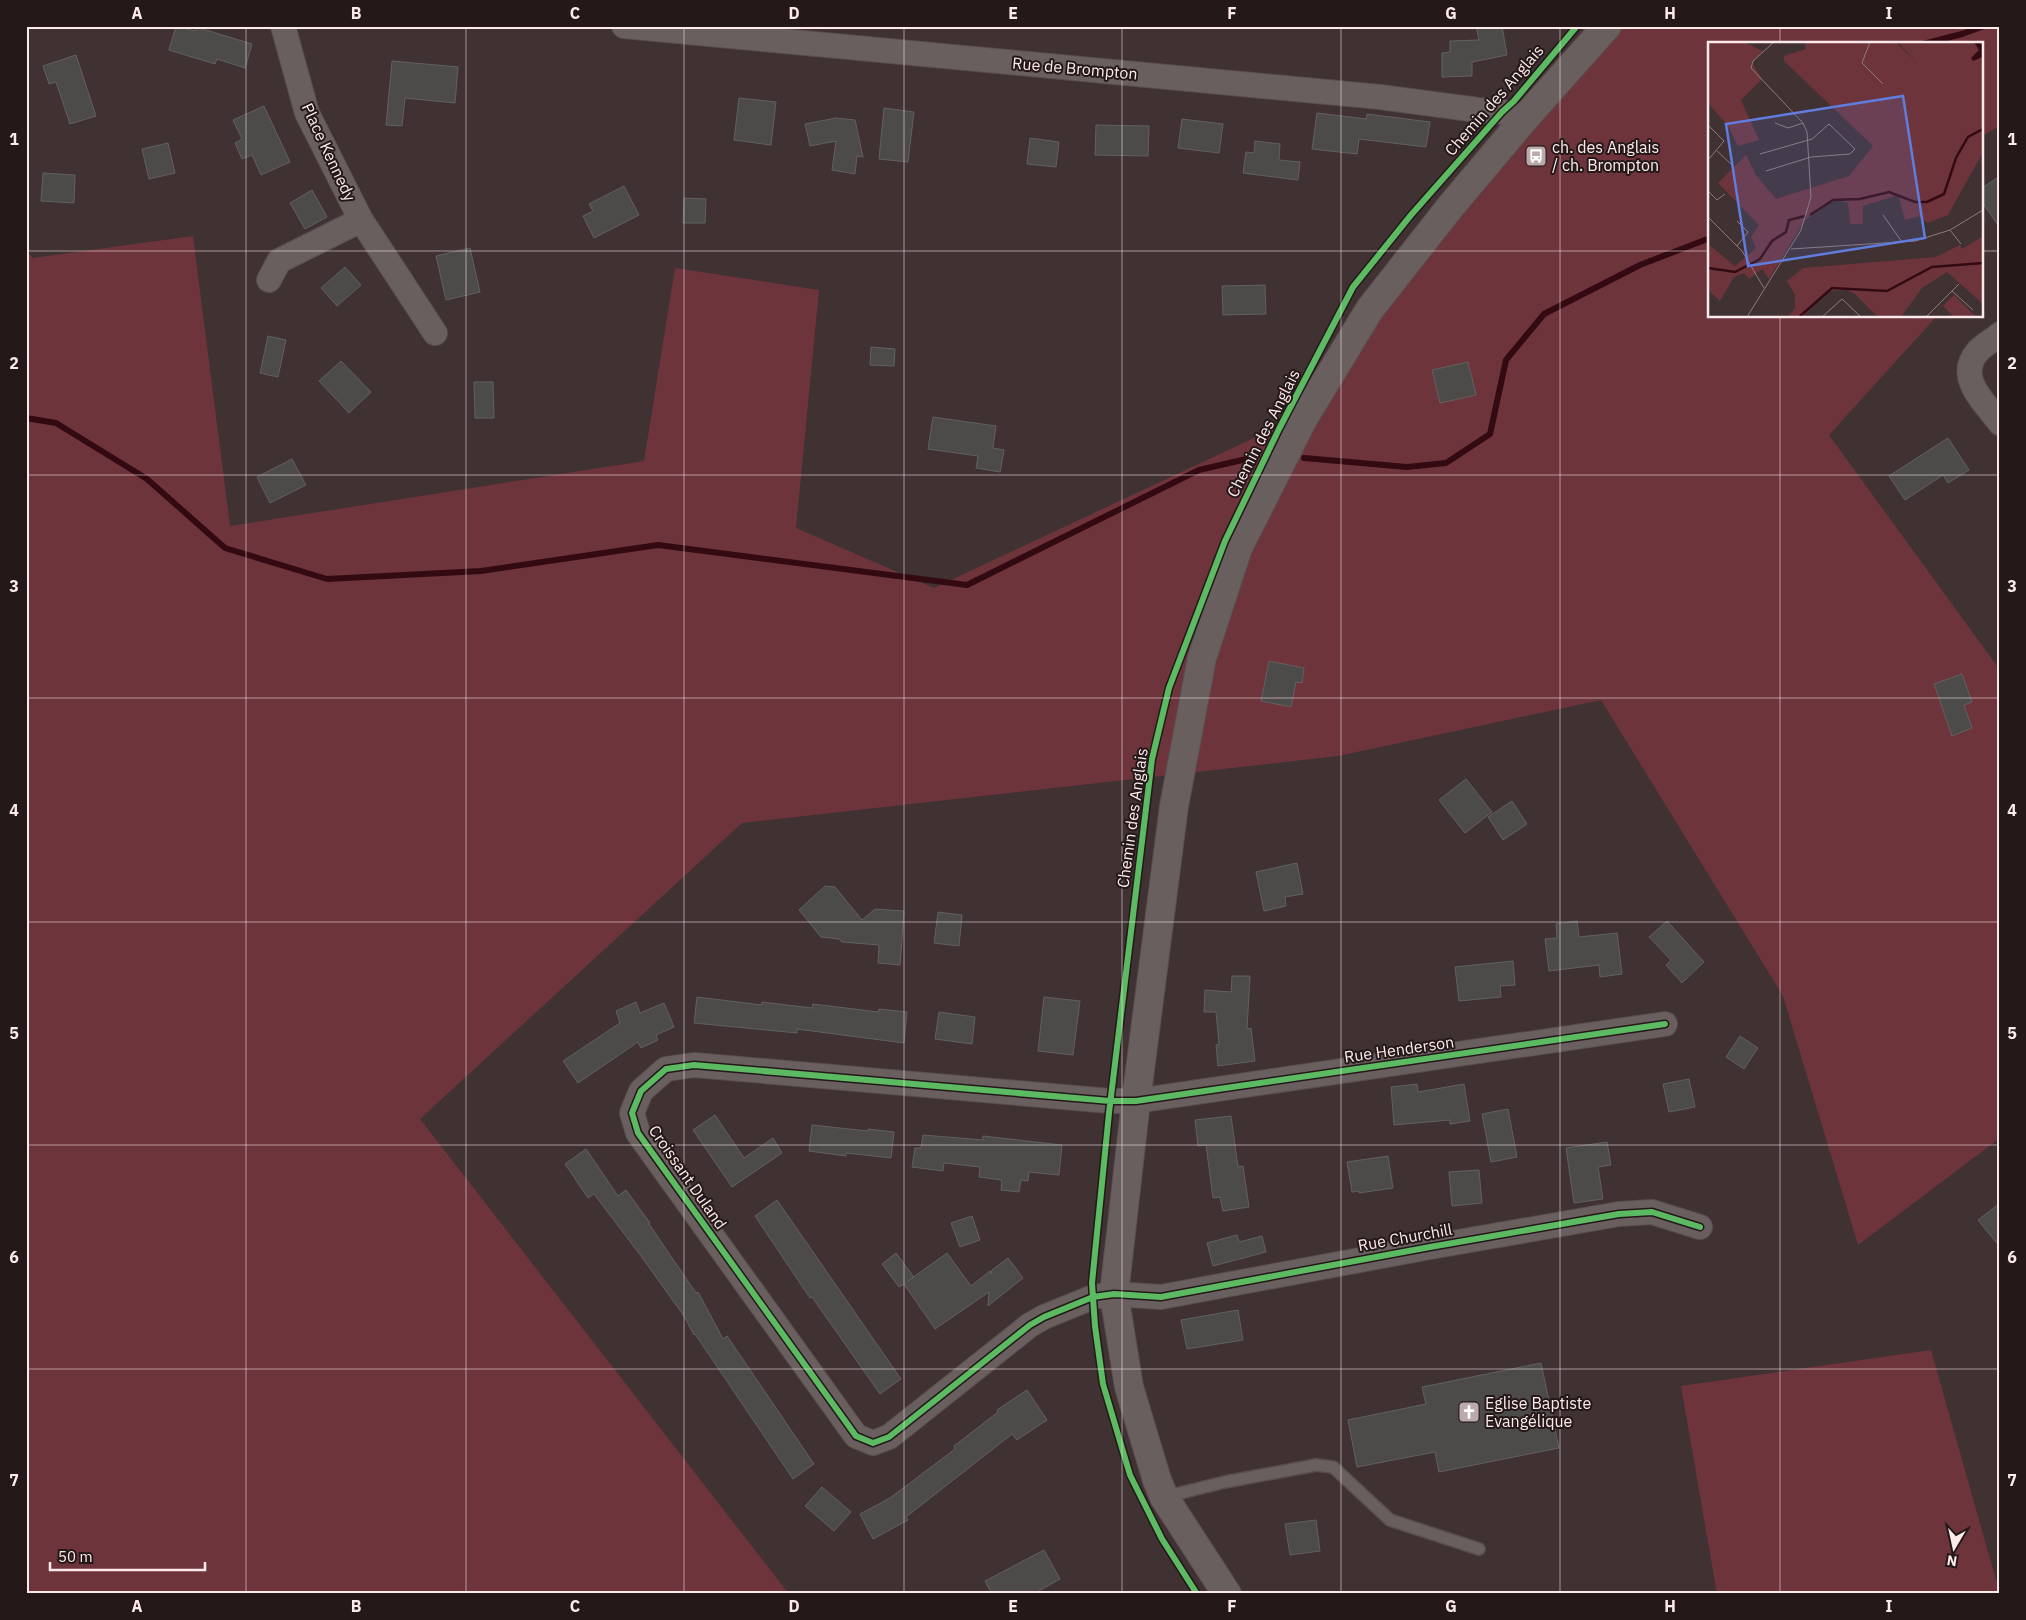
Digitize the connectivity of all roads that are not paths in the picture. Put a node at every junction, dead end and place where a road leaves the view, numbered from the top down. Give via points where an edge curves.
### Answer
1 (283, 26) edge
2 (624, 26) edge
3 (1607, 26) edge
4 (1526, 117) junction
5 (361, 220) junction
6 (269, 280) dead end
7 (435, 333) dead end
8 (2000, 334) edge
9 (2000, 423) edge
10 (1665, 1024) dead end
11 (1136, 1101) junction
12 (1700, 1227) dead end
13 (1114, 1294) junction
14 (1164, 1496) junction
15 (1479, 1549) dead end
16 (1227, 1594) edge

1 - 5 street, Place Kennedy via 307,113
2 - 4 street, Rue de Brompton via 1380,97
3 - 4 street, Chemin des Anglais
4 - 11 street, Chemin des Anglais via 1370,309 1302,419 1238,548 1202,658 1190,718 1174,806
5 - 6 street, Place Kennedy via 279,261
5 - 7 street, Place Kennedy
8 - 9 street via 1978,350 1968,372 1969,381
10 - 11 street, Rue Henderson
11 - 13 street, Chemin des Anglais
11 - 13 street, Croissant Duland via 694,1065 666,1069 641,1091 632,1113 638,1133 856,1436 873,1443 889,1437 1030,1325 1093,1298
12 - 13 street, Rue Churchill via 1652,1212 1619,1214 1161,1297
13 - 14 street, Chemin des Anglais via 1129,1387
14 - 15 lane via 1316,1465 1333,1467 1390,1520
14 - 16 street, Chemin des Anglais

